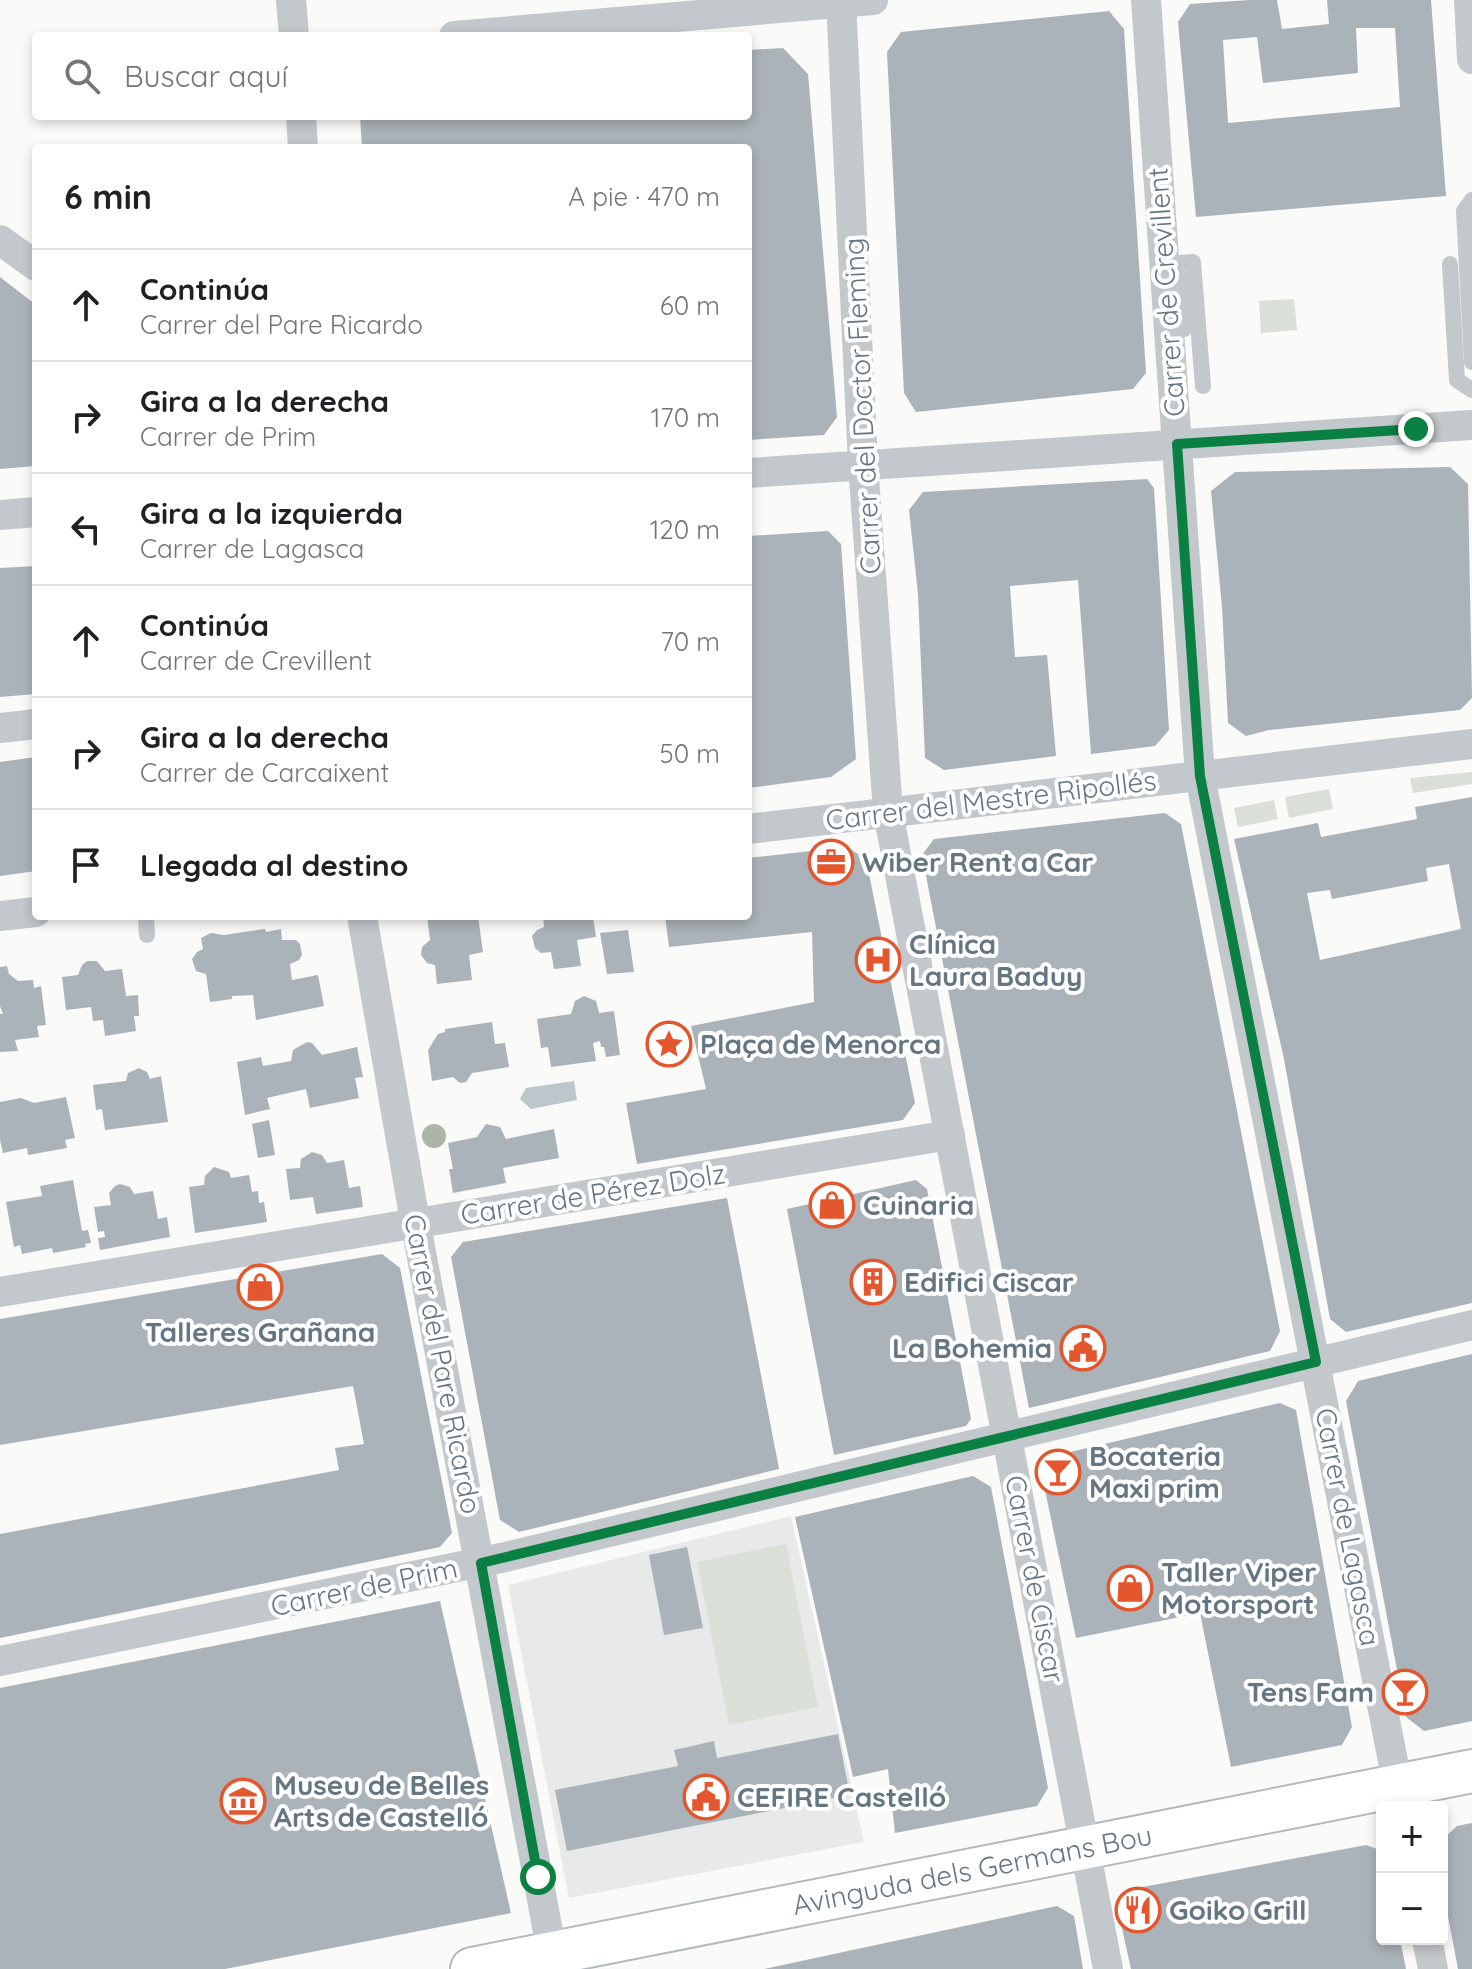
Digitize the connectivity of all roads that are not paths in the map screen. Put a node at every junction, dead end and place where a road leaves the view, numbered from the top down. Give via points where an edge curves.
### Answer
1 (291, 0) edge
2 (873, 0) edge
3 (1146, 0) edge
4 (1469, 0) edge
5 (841, 1) edge
6 (294, 32) edge
7 (498, 32) edge
8 (1472, 59) edge
9 (301, 120) edge
10 (303, 144) edge
11 (1472, 200) edge
12 (0, 240) edge
13 (32, 263) edge
14 (1450, 264) dead end
15 (1173, 271) junction
16 (1472, 362) edge
17 (1203, 386) dead end
18 (1472, 390) edge
19 (1472, 425) edge
20 (1177, 444) junction
21 (863, 464) junction
22 (752, 473) edge
23 (32, 512) edge
24 (0, 515) edge
25 (32, 724) edge
26 (0, 728) edge
27 (1472, 744) edge
28 (1200, 776) junction
29 (888, 812) junction
30 (752, 829) edge
31 (32, 912) edge
32 (0, 916) edge
33 (146, 920) edge
34 (363, 920) edge
35 (147, 935) dead end
36 (950, 1135) junction
37 (416, 1222) junction
38 (0, 1292) edge
39 (1472, 1325) edge
40 (1316, 1362) junction
41 (1008, 1437) junction
42 (481, 1563) junction
43 (0, 1661) edge
44 (1472, 1771) edge
45 (1400, 1795) edge
46 (1085, 1847) junction
47 (1428, 1945) edge
48 (554, 1961) edge
49 (472, 1969) edge
50 (1108, 1969) edge
51 (1433, 1969) edge

1 - 6 street
2 - 5 street
3 - 15 street, Carrer de Crevillent
4 - 8 street
5 - 7 street
5 - 21 street, Carrer del Doctor Fleming
9 - 10 street
11 - 16 lane via 1464,211
12 - 13 street
14 - 18 lane via 1457,380
15 - 17 lane via 1193,262
15 - 20 street, Carrer de Crevillent
19 - 20 street
20 - 21 street
20 - 28 street, Carrer de Crevillent
21 - 22 street
21 - 29 street, Carrer del Doctor Fleming
23 - 24 street
25 - 26 street
27 - 28 street, Carrer del Mestre Ripollés
28 - 29 street, Carrer del Mestre Ripollés
28 - 40 street, Carrer de Lagasca
29 - 30 street, Carrer del Mestre Ripollés
29 - 36 street, Carrer de Ciscar
31 - 32 street
33 - 35 lane
34 - 37 street, Carrer del Pare Ricardo
36 - 37 street, Carrer de Pérez Dolz
36 - 41 street, Carrer de Ciscar
37 - 38 street, Carrer de Pérez Dolz
37 - 42 street, Carrer del Pare Ricardo
39 - 40 street, Carrer de Prim
40 - 41 street, Carrer de Prim
40 - 45 street, Carrer de Lagasca
41 - 42 street, Carrer de Prim
41 - 46 street, Carrer de Ciscar
42 - 43 street, Carrer de Prim
42 - 48 street, Carrer del Pare Ricardo
44 - 45 street, Avinguda dels Germans Bou
45 - 46 street, Avinguda dels Germans Bou
46 - 48 street, Avinguda dels Germans Bou
46 - 50 street, Carrer de Ciscar
47 - 51 street
48 - 49 street, Avinguda dels Germans Bou

